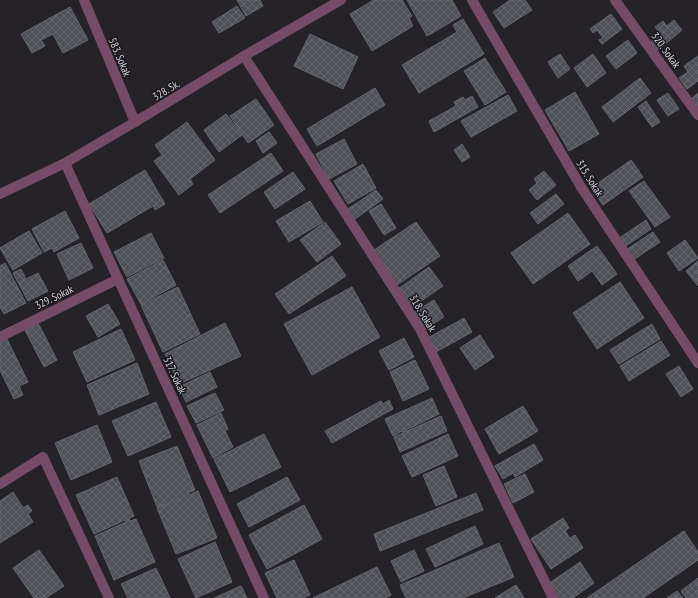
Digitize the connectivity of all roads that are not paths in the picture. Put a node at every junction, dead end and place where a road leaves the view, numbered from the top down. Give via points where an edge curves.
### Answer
1 (84, 0) edge
2 (341, 0) edge
3 (472, 0) edge
4 (615, 0) edge
5 (244, 56) junction
6 (698, 115) edge
7 (135, 122) junction
8 (64, 163) junction
9 (0, 194) edge
10 (118, 279) junction
11 (0, 337) edge
12 (698, 363) edge
13 (0, 484) edge
14 (109, 598) edge
15 (264, 598) edge
16 (553, 598) edge

1 - 7 street, 583. Sokak
2 - 5 street, 328. Sk.
3 - 12 street, 315. Sokak via 581,187
4 - 6 street, 320. Sokak
5 - 7 street, 328. Sk.
5 - 16 street, 318. Sokak via 420,329
7 - 8 street, 328. Sk.
8 - 9 street, 328. Sk.
8 - 10 street, 317. Sokak
10 - 11 street, 329. Sokak
10 - 15 street, 317. Sokak
13 - 14 street via 43,458

